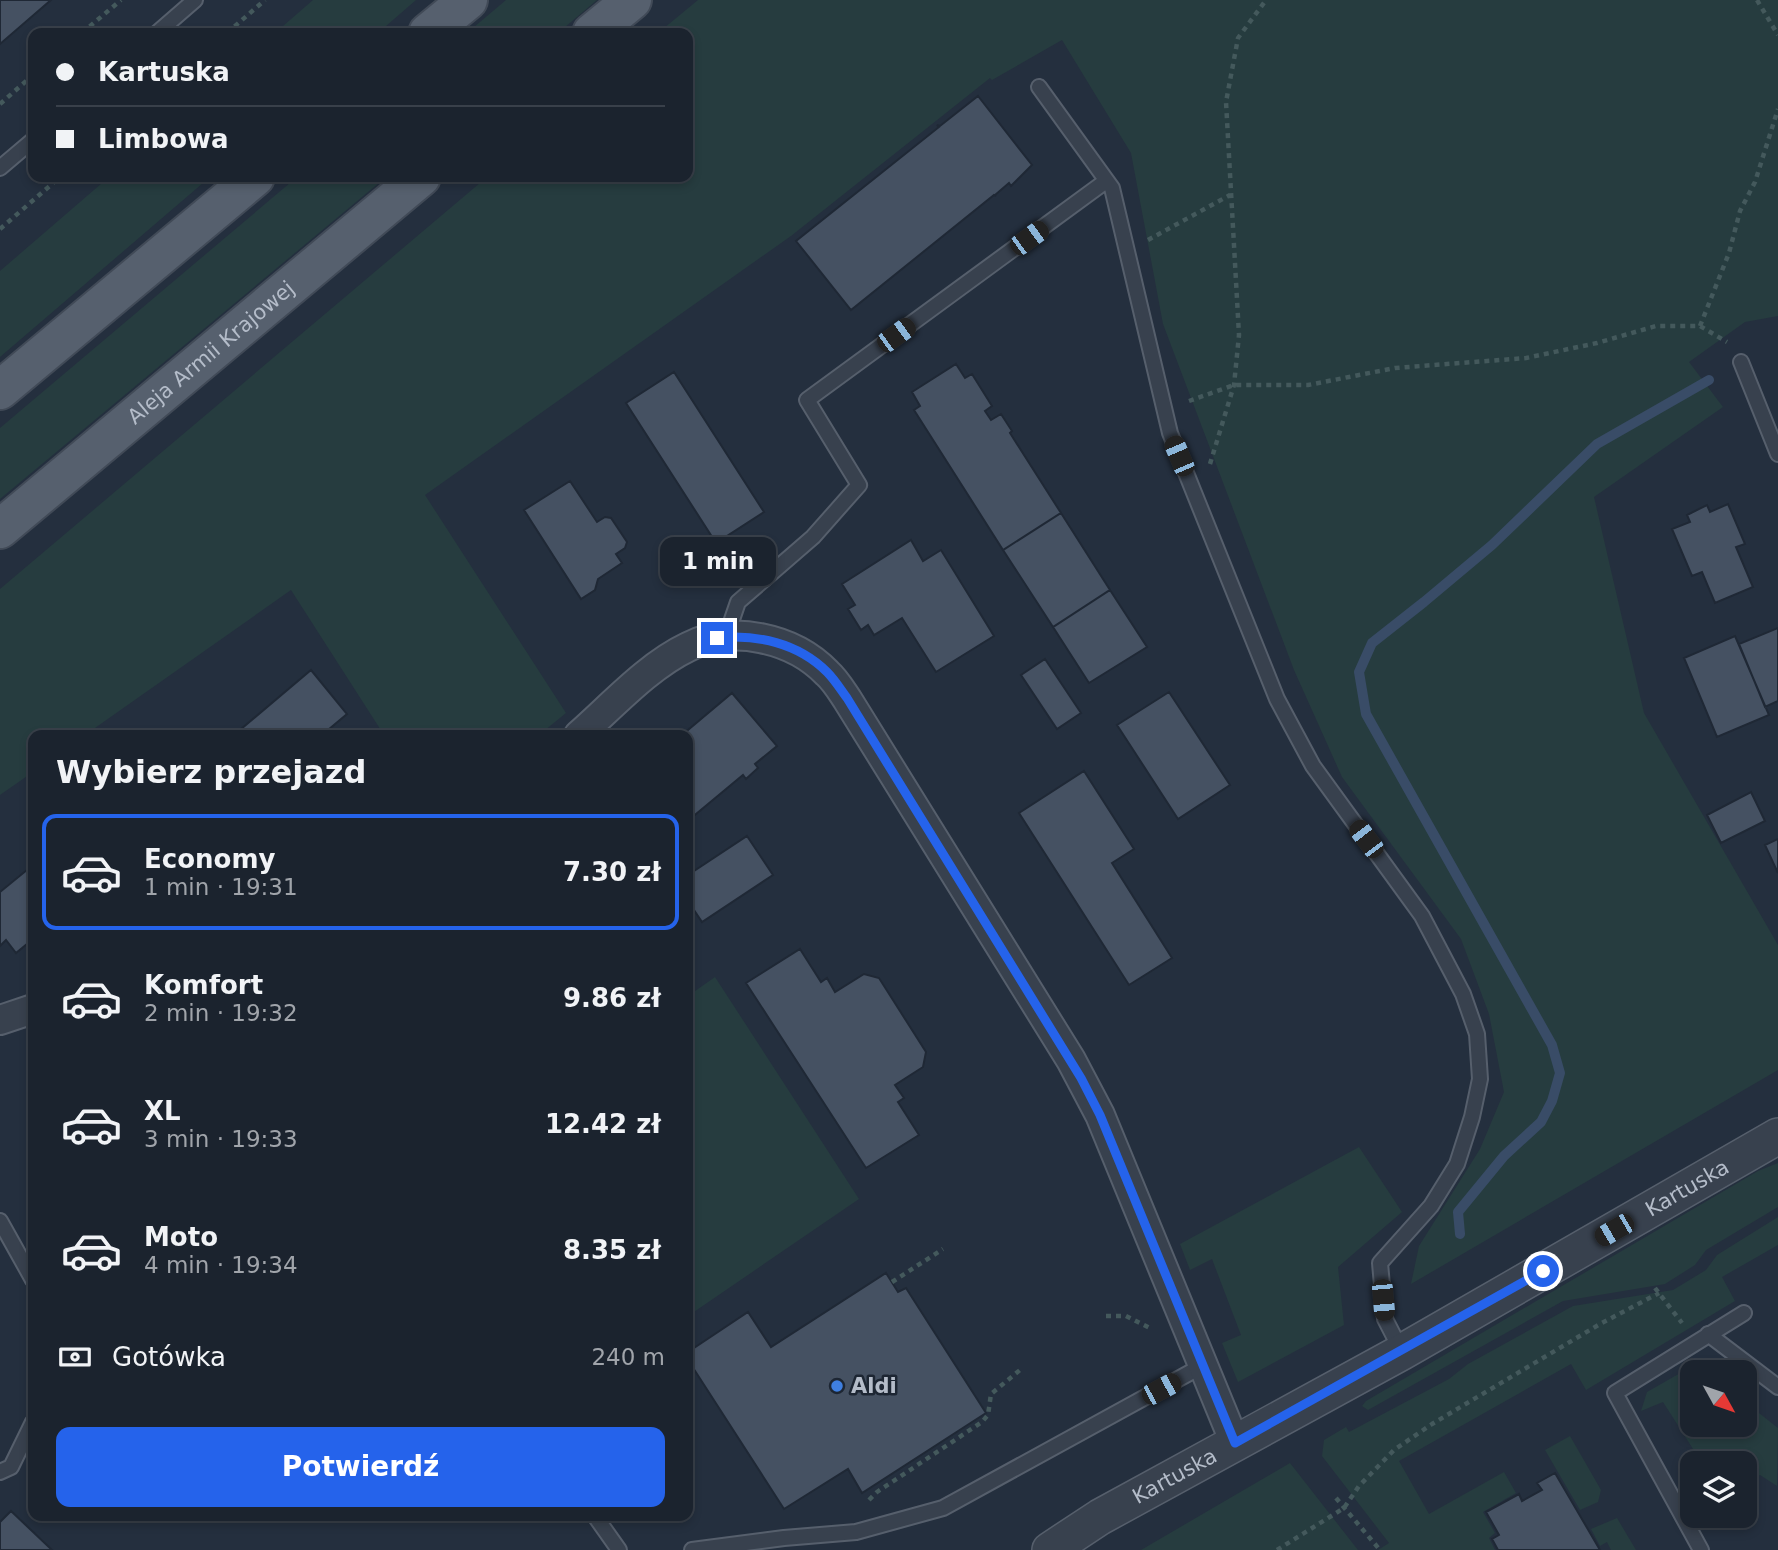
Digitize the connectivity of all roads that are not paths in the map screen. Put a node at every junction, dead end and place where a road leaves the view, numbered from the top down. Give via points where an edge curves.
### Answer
1 (195, 0) edge
2 (468, 0) edge
3 (632, 0) edge
4 (163, 28) edge
5 (434, 28) edge
6 (598, 28) edge
7 (1039, 87) dead end
8 (28, 144) edge
9 (0, 168) edge
10 (1106, 181) junction
11 (249, 182) edge
12 (415, 182) edge
13 (1741, 362) road end
14 (0, 390) edge
15 (1778, 454) edge
16 (0, 529) edge
17 (726, 637) junction
18 (585, 730) edge
19 (28, 1011) edge
20 (0, 1020) edge
21 (1778, 1136) edge
22 (0, 1221) edge
23 (28, 1271) edge
24 (1744, 1313) dead end
25 (1708, 1334) junction
26 (1402, 1352) junction
27 (1202, 1366) junction
28 (1778, 1387) edge
29 (28, 1432) edge
30 (1235, 1443) junction
31 (0, 1472) edge
32 (599, 1521) edge
33 (619, 1550) edge
34 (692, 1550) edge
35 (1050, 1550) edge
36 (1701, 1550) edge

1 - 4 lane
2 - 5 main road
3 - 6 main road
7 - 10 lane
8 - 9 lane
10 - 17 lane via 807,400 859,485 813,537 738,602
10 - 26 lane via 1112,188 1170,433 1277,699 1313,766 1422,916 1464,995 1477,1034 1480,1079 1457,1164 1431,1206 1380,1263 1385,1319
11 - 14 main road
12 - 16 main road, Aleja Armii Krajowej
13 - 15 lane
17 - 18 street via 689,646 660,664
17 - 27 street via 771,640 798,650 827,672 847,698 1071,1060 1100,1115
19 - 20 street
21 - 26 street, Kartuska
22 - 23 lane
24 - 25 lane
25 - 28 lane
25 - 36 lane via 1615,1393
26 - 30 street, Kartuska
27 - 30 street
27 - 34 lane via 943,1508 856,1532
29 - 31 lane via 11,1467
30 - 35 street, Kartuska via 1100,1517
32 - 33 lane

